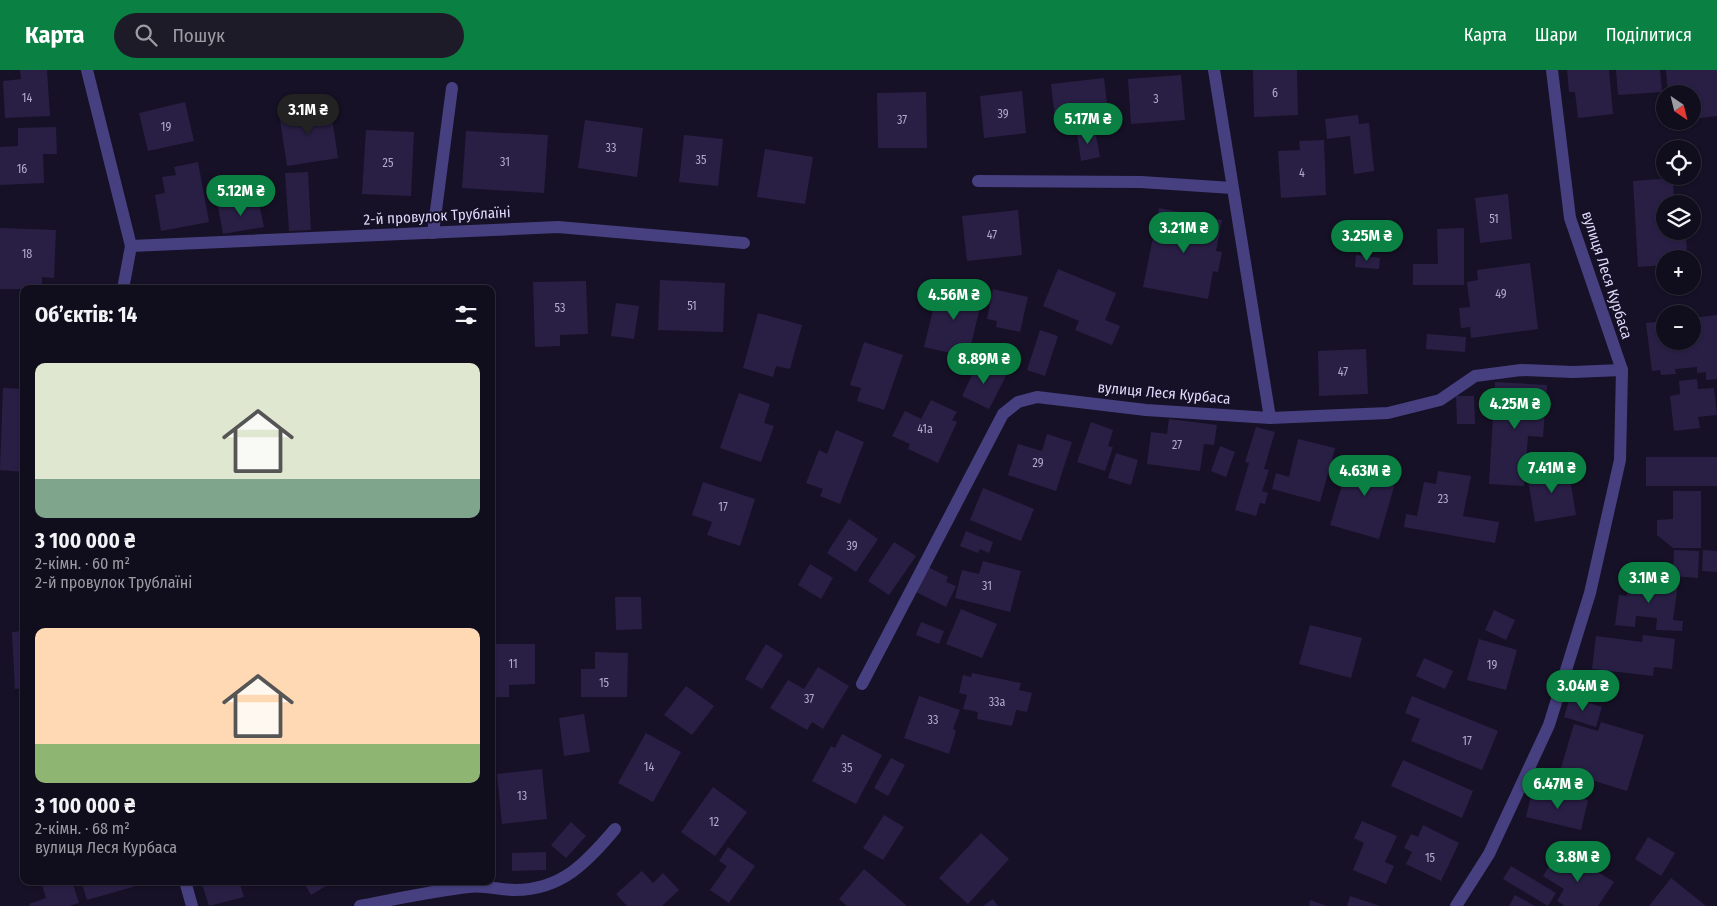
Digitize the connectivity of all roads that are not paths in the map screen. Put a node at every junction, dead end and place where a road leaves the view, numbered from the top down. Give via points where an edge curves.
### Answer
1 (88, 70) edge
2 (1214, 70) edge
3 (1552, 70) edge
4 (452, 88) dead end
5 (978, 180) dead end
6 (1232, 188) junction
7 (433, 233) junction
8 (744, 243) dead end
9 (131, 246) junction
10 (124, 285) edge
11 (1622, 370) junction
12 (1270, 418) junction
13 (862, 684) dead end
14 (615, 829) dead end
15 (185, 885) edge
16 (192, 906) edge
17 (360, 906) edge
18 (1456, 906) edge

1 - 9 street
2 - 6 street
3 - 11 street, вулиця Леся Курбаса via 1570,218
4 - 7 street
5 - 6 street via 1141,182
6 - 12 street
7 - 8 street, 2-й провулок Трублаїні via 558,227
7 - 9 street, 2-й провулок Трублаїні
9 - 10 street
11 - 12 street, вулиця Леся Курбаса via 1521,370 1475,376 1440,400 1388,413
11 - 18 street, вулиця Леся Курбаса via 1620,460 1590,593 1548,725 1489,854
12 - 13 street, вулиця Леся Курбаса via 1146,410 1037,397 1018,402 1003,414
14 - 17 street via 569,876 544,886 516,890 471,886
15 - 16 street

